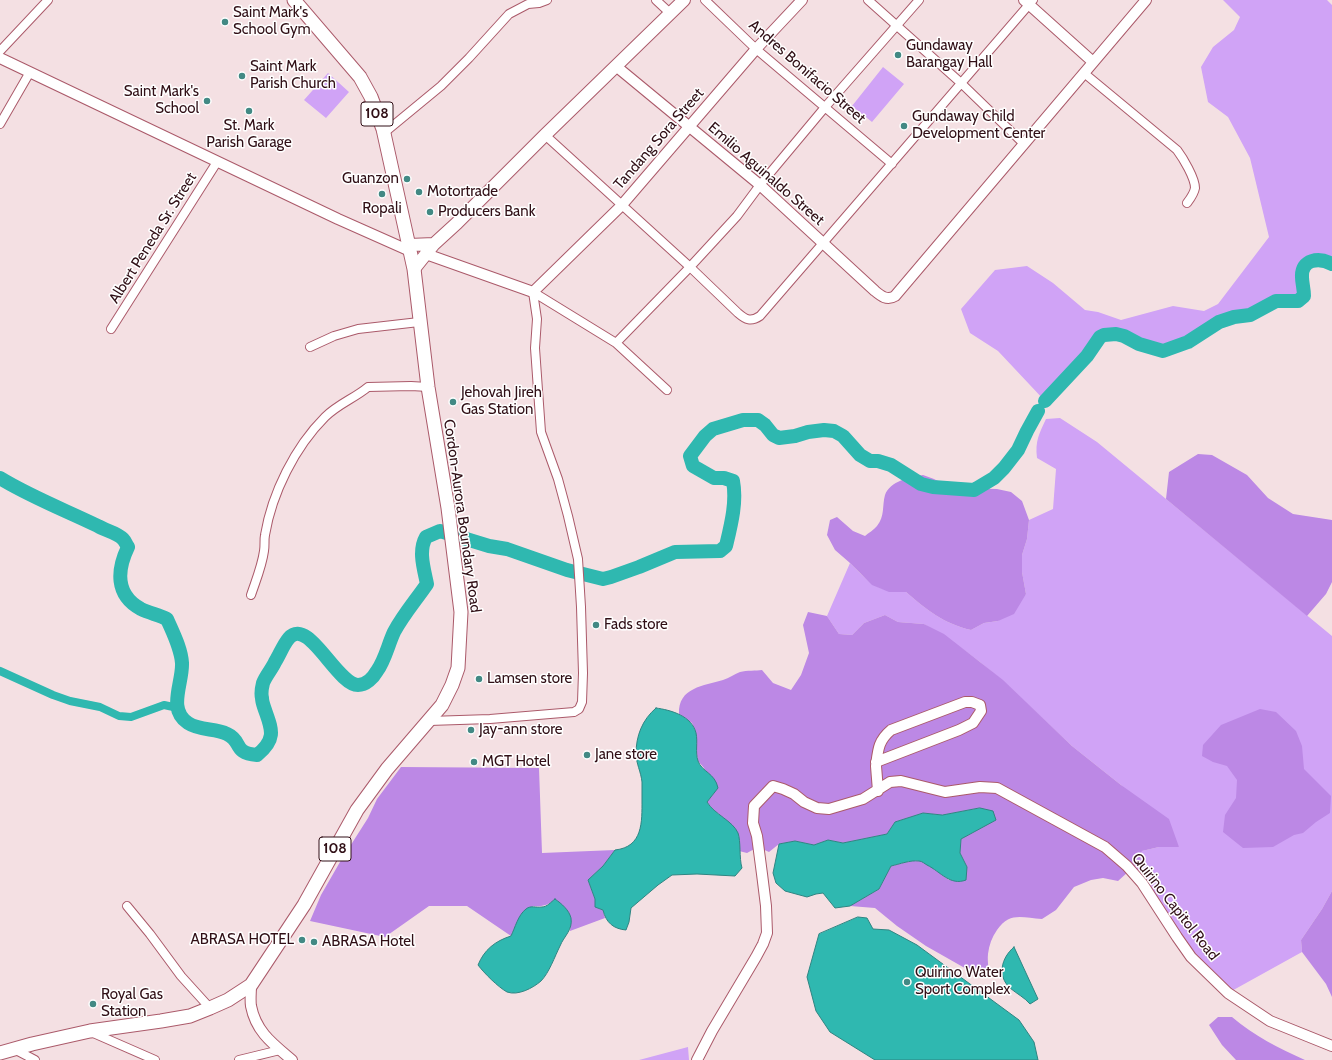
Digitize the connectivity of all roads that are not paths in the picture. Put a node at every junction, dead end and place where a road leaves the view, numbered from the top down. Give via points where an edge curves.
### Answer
1 (48, 0) edge
2 (294, 0) edge
3 (548, 0) edge
4 (656, 0) edge
5 (684, 0) edge
6 (705, 0) edge
7 (802, 0) edge
8 (868, 0) edge
9 (919, 0) edge
10 (1146, 0) edge
11 (1029, 1) edge
12 (671, 14) junction
13 (897, 25) junction
14 (756, 49) junction
15 (0, 50) edge
16 (0, 58) edge
17 (1093, 62) junction
18 (617, 66) junction
19 (30, 72) junction
20 (1084, 73) junction
21 (961, 83) junction
22 (826, 106) junction
23 (0, 124) edge
24 (690, 127) junction
25 (384, 133) junction
26 (545, 135) junction
27 (1024, 144) junction
28 (217, 162) junction
29 (892, 164) junction
30 (760, 185) junction
31 (1187, 203) dead end
32 (621, 206) junction
33 (823, 243) junction
34 (434, 244) junction
35 (410, 248) junction
36 (426, 254) junction
37 (690, 267) junction
38 (414, 269) junction
39 (533, 292) junction
40 (419, 322) junction
41 (111, 329) dead end
42 (616, 342) junction
43 (310, 347) dead end
44 (428, 387) junction
45 (667, 390) dead end
46 (251, 595) dead end
47 (429, 720) junction
48 (876, 762) junction
49 (878, 791) junction
50 (127, 906) dead end
51 (251, 985) junction
52 (210, 1008) junction
53 (90, 1031) junction
54 (1332, 1046) edge
55 (14, 1049) junction
56 (280, 1050) junction
57 (0, 1053) edge
58 (35, 1060) edge
59 (155, 1060) edge
60 (239, 1060) edge
61 (292, 1060) edge
62 (697, 1060) edge

1 - 15 street
2 - 25 main road, Cordon-Aurora Boundary Road / 108 via 360,77 371,97
3 - 25 street via 528,4 509,14 441,86
4 - 12 street
5 - 12 main road
6 - 14 street, Andres Bonifacio Street
7 - 14 street, Tandang Sora Street
8 - 13 street
9 - 13 street
10 - 17 street
11 - 17 street
11 - 21 street
12 - 18 main road
13 - 21 street
13 - 22 street
14 - 22 street, Andres Bonifacio Street
14 - 24 street, Tandang Sora Street
16 - 19 street
17 - 20 street
18 - 24 street, Emilio Aguinaldo Street
18 - 26 main road
19 - 23 street
19 - 28 street
20 - 27 street
20 - 31 street via 1179,154 1194,184 1194,191
21 - 27 street
21 - 29 street
22 - 29 street, Andres Bonifacio Street
22 - 30 street
24 - 30 street, Emilio Aguinaldo Street
24 - 32 street, Tandang Sora Street
25 - 35 main road, Cordon-Aurora Boundary Road / 108
26 - 32 street
26 - 34 main road
27 - 33 street, Emilio Aguinaldo Street via 895,296 889,299 875,291
28 - 35 street via 338,219
28 - 41 street, Albert Peneda Sr. Street
29 - 33 street
30 - 33 street, Emilio Aguinaldo Street
30 - 37 street via 737,216
32 - 37 street
32 - 39 street, Tandang Sora Street
33 - 37 street via 760,316 751,320 743,317
34 - 35 main road
34 - 36 main road
35 - 38 main road, Cordon-Aurora Boundary Road / 108
36 - 38 main road
36 - 39 street
37 - 42 street
38 - 40 main road, Cordon-Aurora Boundary Road / 108
39 - 42 street
39 - 47 street via 537,319 535,348 541,432 558,478 578,559 582,702 578,711 574,712 490,719
40 - 43 street via 358,329
40 - 44 main road, Cordon-Aurora Boundary Road / 108
42 - 45 street
44 - 46 street via 368,387 325,417 298,452 279,486 265,535 261,566
44 - 47 main road, Cordon-Aurora Boundary Road / 108 via 448,508 461,612 458,668 442,705
47 - 51 main road, Cordon-Aurora Boundary Road / 108 via 387,769 357,810 304,905
48 - 48 street via 973,723 981,712 980,705 965,702 891,730 880,742
48 - 49 street
49 - 54 street, Quirino Capitol Road via 890,782 901,781 945,792 980,787 997,788 1080,832 1105,847 1127,866 1191,957 1228,993 1270,1021
49 - 62 street, Quirino Capitol Road via 863,799 829,809 816,808 783,788 772,786 754,806 753,823 762,874 767,933
50 - 52 street via 181,976
51 - 52 main road, Cordon-Aurora Boundary Road / 108
51 - 56 street via 251,1005 255,1021 264,1035
52 - 53 main road, Cordon-Aurora Boundary Road / 108 via 190,1016
53 - 55 main road, Cordon-Aurora Boundary Road / 108
53 - 59 street
55 - 57 main road, Cordon-Aurora Boundary Road / 108
55 - 58 street
56 - 60 street
56 - 61 street

